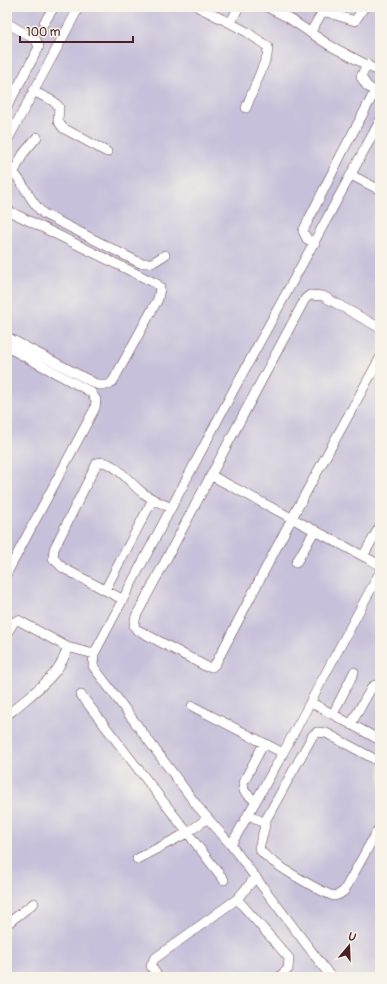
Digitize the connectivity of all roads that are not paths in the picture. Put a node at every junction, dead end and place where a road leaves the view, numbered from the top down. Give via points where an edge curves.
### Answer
1 (54, 7) edge
2 (79, 7) edge
3 (198, 7) edge
4 (239, 7) edge
5 (267, 7) edge
6 (364, 7) edge
7 (321, 9) edge
8 (44, 23) dead end
9 (230, 23) junction
10 (7, 24) edge
11 (310, 32) junction
12 (367, 64) junction
13 (380, 72) edge
14 (33, 91) junction
15 (7, 108) edge
16 (246, 108) dead end
17 (380, 121) edge
18 (37, 137) dead end
19 (7, 141) edge
20 (107, 152) dead end
21 (10, 170) edge
22 (351, 175) junction
23 (380, 190) edge
24 (7, 210) edge
25 (315, 243) junction
26 (165, 255) dead end
27 (380, 328) edge
28 (7, 337) edge
29 (7, 346) edge
30 (380, 358) edge
31 (212, 476) junction
32 (153, 498) junction
33 (171, 508) junction
34 (292, 518) junction
35 (380, 526) edge
36 (315, 530) junction
37 (363, 556) junction
38 (296, 563) dead end
39 (380, 565) edge
40 (7, 572) edge
41 (380, 572) edge
42 (105, 590) junction
43 (122, 599) junction
44 (7, 633) edge
45 (67, 647) junction
46 (94, 654) junction
47 (354, 672) dead end
48 (380, 687) edge
49 (81, 695) dead end
50 (310, 702) junction
51 (192, 706) dead end
52 (7, 714) edge
53 (333, 714) junction
54 (351, 724) junction
55 (380, 740) edge
56 (264, 743) junction
57 (283, 753) junction
58 (380, 762) edge
59 (255, 801) junction
60 (248, 814) junction
61 (208, 818) junction
62 (264, 822) junction
63 (380, 826) edge
64 (187, 833) junction
65 (231, 845) junction
66 (137, 859) dead end
67 (256, 877) junction
68 (224, 880) dead end
69 (237, 899) junction
70 (34, 903) dead end
71 (7, 924) edge
72 (158, 977) edge
73 (279, 977) edge
74 (331, 977) edge

1 - 8 lane
2 - 14 lane
3 - 9 lane
4 - 9 lane
5 - 11 lane
6 - 7 lane via 355,21
7 - 11 lane
9 - 16 lane via 268,47 268,56
10 - 15 lane via 36,40 39,48
11 - 12 lane via 329,45
12 - 13 lane
12 - 25 lane via 361,77 373,90 373,95 303,231 307,239
14 - 19 lane
14 - 20 lane via 59,107 58,121 63,128
17 - 22 lane
18 - 21 lane
21 - 26 lane via 37,209 44,214 140,263 152,263
22 - 23 lane
22 - 25 lane
24 - 28 lane via 157,284 160,288 158,299 109,385 98,385
25 - 33 lane
27 - 31 lane via 323,296 310,295
29 - 40 lane via 91,392 96,400 95,408
30 - 34 lane
31 - 34 lane
31 - 34 lane via 136,616 134,626 202,665 216,664
32 - 33 lane
32 - 42 lane
32 - 42 lane via 144,494 111,465 97,463 54,548 53,558 63,568
33 - 43 lane
34 - 36 lane
35 - 37 lane
36 - 37 lane
36 - 38 lane
37 - 39 lane
41 - 50 lane
42 - 43 lane
43 - 46 lane
44 - 45 lane via 18,620
45 - 46 lane
45 - 52 lane via 60,668
46 - 61 lane via 93,666
47 - 53 lane
48 - 54 lane via 372,687
49 - 64 lane
50 - 53 lane
50 - 57 lane
51 - 56 lane
53 - 54 lane
54 - 55 lane
56 - 57 lane
56 - 59 lane via 243,783 244,791
57 - 59 lane
58 - 62 lane via 326,733 317,732
59 - 60 lane
60 - 62 lane
60 - 65 lane
61 - 64 lane
61 - 65 lane
62 - 63 lane via 266,826 260,848 263,855 334,896 338,896 344,890
64 - 66 lane
64 - 68 lane
65 - 67 lane
67 - 69 lane
67 - 74 lane
69 - 72 lane via 154,959 151,966
69 - 73 lane via 289,958 288,968
70 - 71 lane

